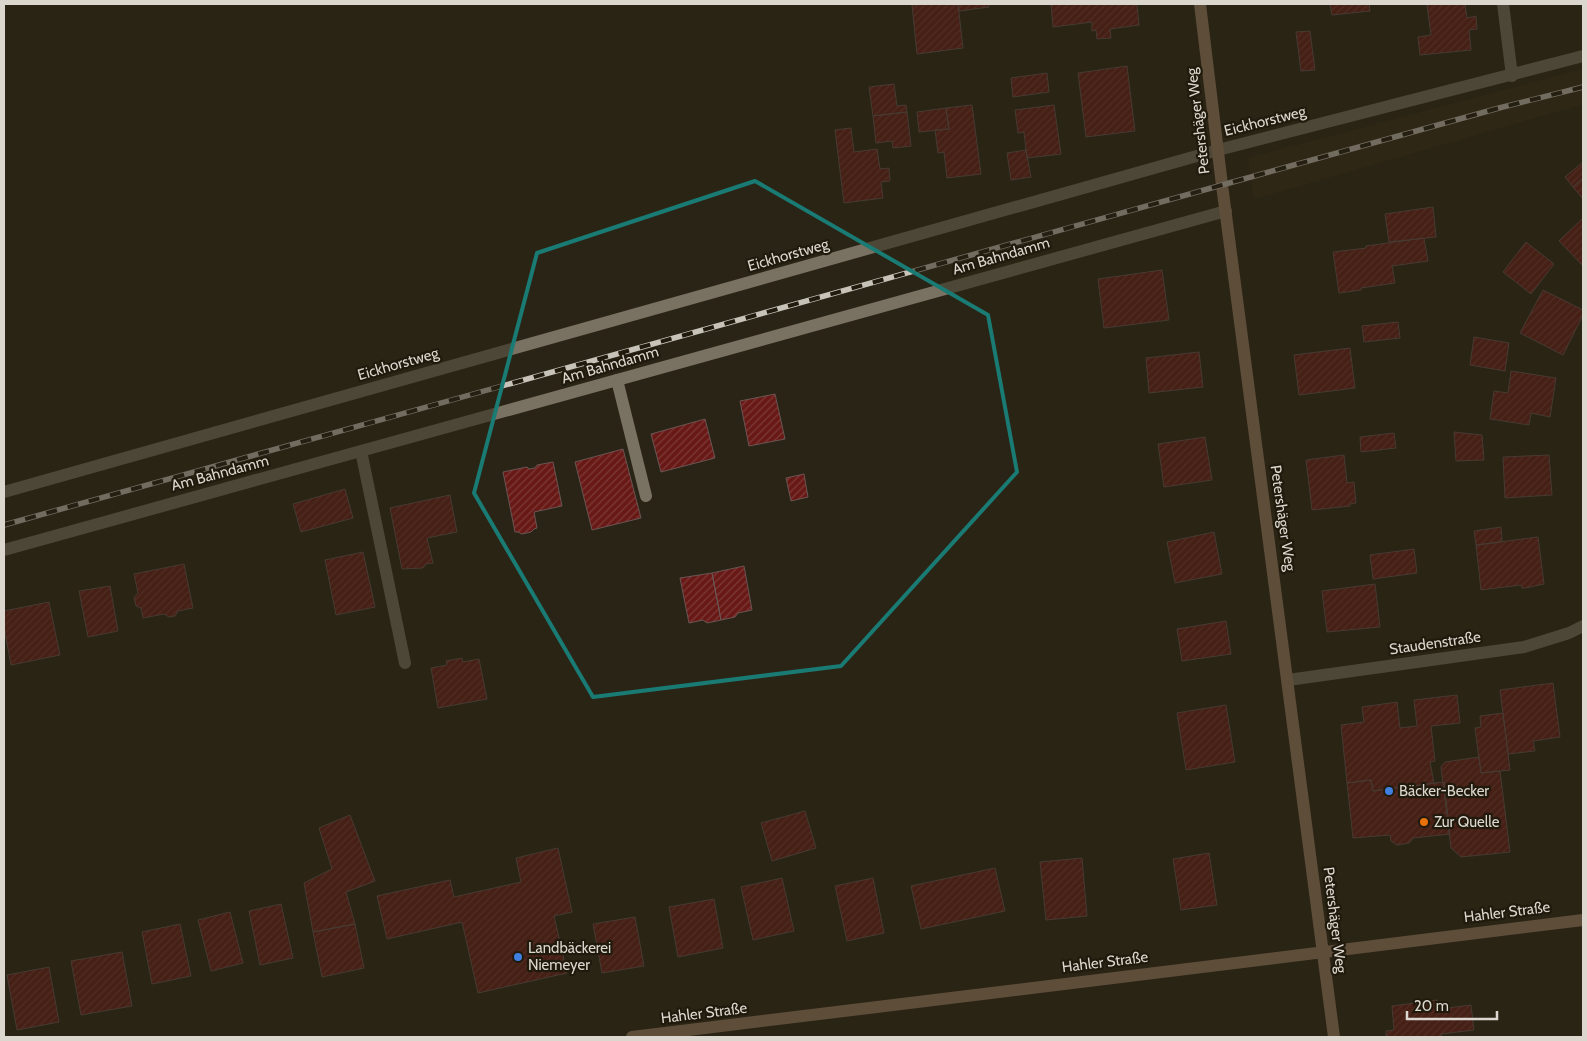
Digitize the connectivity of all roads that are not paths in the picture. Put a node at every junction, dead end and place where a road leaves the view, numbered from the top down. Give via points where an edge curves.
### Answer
1 (1200, 4) edge
2 (1503, 4) edge
3 (1583, 56) edge
4 (1512, 76) junction
5 (1218, 150) junction
6 (1226, 211) junction
7 (617, 380) junction
8 (361, 451) junction
9 (4, 492) edge
10 (646, 496) dead end
11 (4, 550) edge
12 (1583, 626) edge
13 (405, 663) dead end
14 (1288, 680) junction
15 (1583, 920) edge
16 (1322, 950) junction
17 (632, 1037) edge
18 (1334, 1037) edge

1 - 5 street, Petershäger Weg
2 - 4 street
3 - 4 street, Eickhorstweg
4 - 5 street, Eickhorstweg
5 - 6 street, Petershäger Weg
5 - 9 street, Eickhorstweg
6 - 7 street, Am Bahndamm
6 - 14 street, Petershäger Weg
7 - 8 street, Am Bahndamm
7 - 10 street
8 - 11 street, Am Bahndamm
8 - 13 street
12 - 14 street, Staudenstraße via 1524,647
14 - 16 street, Petershäger Weg
15 - 16 street, Hahler Straße
16 - 17 street, Hahler Straße
16 - 18 street, Petershäger Weg

